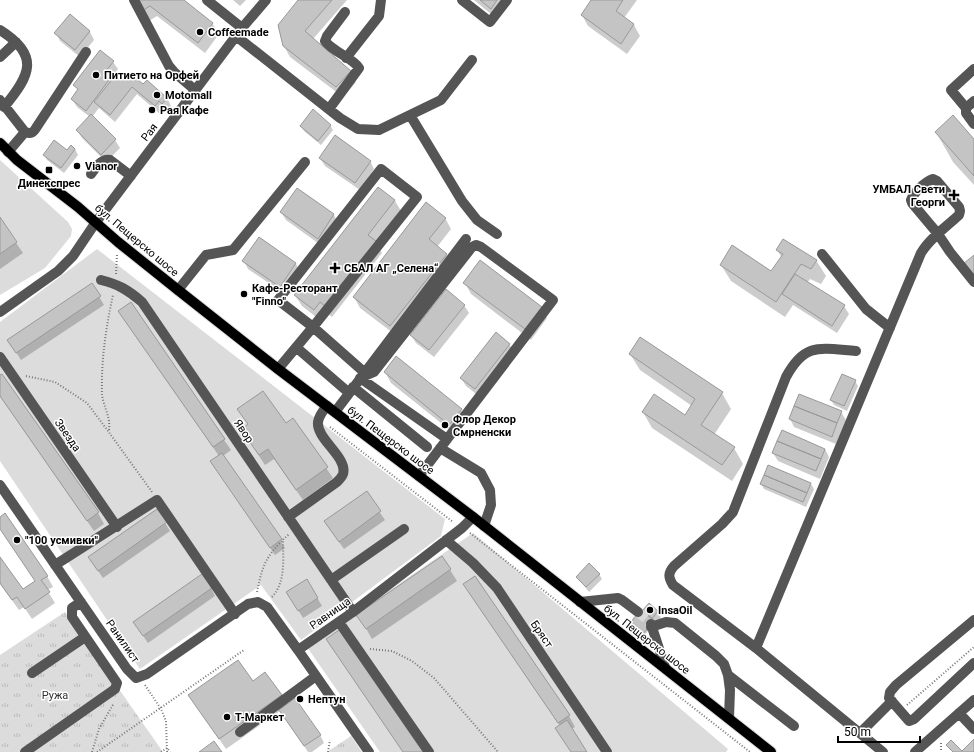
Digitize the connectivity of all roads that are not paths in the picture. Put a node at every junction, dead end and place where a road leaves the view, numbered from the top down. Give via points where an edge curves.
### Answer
1 (134, 0) edge
2 (206, 0) edge
3 (266, 0) edge
4 (381, 0) edge
5 (462, 0) edge
6 (507, 0) edge
7 (345, 12) dead end
8 (242, 28) junction
9 (0, 30) edge
10 (236, 36) junction
11 (16, 42) junction
12 (86, 52) dead end
13 (0, 56) edge
14 (346, 58) junction
15 (472, 60) dead end
16 (974, 69) edge
17 (195, 90) junction
18 (2, 104) edge
19 (970, 104) edge
20 (329, 109) junction
21 (410, 115) junction
22 (974, 124) edge
23 (25, 132) junction
24 (0, 143) edge
25 (8, 152) junction
26 (306, 162) dead end
27 (91, 174) dead end
28 (131, 176) junction
29 (96, 222) junction
30 (497, 234) dead end
31 (938, 234) junction
32 (466, 239) dead end
33 (822, 254) dead end
34 (101, 280) dead end
35 (974, 282) edge
36 (178, 290) junction
37 (0, 312) edge
38 (313, 327) junction
39 (890, 328) junction
40 (297, 348) junction
41 (856, 351) dead end
42 (0, 357) edge
43 (278, 369) junction
44 (362, 375) junction
45 (350, 390) junction
46 (331, 409) junction
47 (447, 439) junction
48 (427, 446) dead end
49 (440, 448) junction
50 (419, 476) junction
51 (0, 485) edge
52 (288, 517) junction
53 (473, 517) junction
54 (484, 526) junction
55 (117, 527) junction
56 (404, 529) dead end
57 (446, 540) junction
58 (55, 565) junction
59 (331, 580) junction
60 (81, 602) junction
61 (580, 602) junction
62 (353, 612) junction
63 (638, 612) tunnel mouth
64 (234, 614) junction
65 (974, 620) edge
66 (338, 622) junction
67 (86, 637) junction
68 (756, 648) junction
69 (298, 650) junction
70 (974, 663) edge
71 (664, 667) junction
72 (32, 673) dead end
73 (728, 675) junction
74 (316, 676) junction
75 (974, 700) edge
76 (892, 701) junction
77 (959, 713) junction
78 (729, 718) junction
79 (794, 726) dead end
80 (974, 729) edge
81 (240, 732) dead end
82 (860, 733) junction
83 (25, 752) edge
84 (369, 752) edge
85 (429, 752) edge
86 (607, 752) edge
87 (771, 752) edge
88 (883, 752) edge
89 (915, 752) edge

1 - 17 street via 169,66
2 - 8 street
3 - 8 street, Рая
4 - 14 street via 379,16
5 - 6 street via 490,22
7 - 14 street via 326,41
8 - 10 street, Рая
9 - 11 street
10 - 17 street, Рая
10 - 20 street
11 - 13 street
11 - 18 street via 28,61 26,77 20,87
12 - 23 street via 33,132
14 - 20 street via 358,68
15 - 21 street via 441,100
16 - 19 street via 951,90
17 - 28 street, Рая
18 - 23 street
19 - 22 street via 966,113
20 - 21 street via 358,128 379,130
21 - 30 street via 462,202 477,220
23 - 25 street
24 - 25 main road, бул. Пещерско шосе
25 - 29 main road, бул. Пещерско шосе
26 - 36 street via 233,250 206,255
27 - 28 street via 105,159
28 - 29 street, Рая
29 - 36 main road, бул. Пещерско шосе
29 - 37 street via 73,256 58,272
31 - 31 street via 959,215 960,211 933,179 928,180 912,195 911,200
31 - 35 street
31 - 39 street via 921,253
32 - 44 street
33 - 39 street via 866,309
34 - 52 street, Явор via 116,284 142,302
36 - 43 main road, бул. Пещерско шосе
38 - 38 street via 417,197 381,169 278,300
38 - 40 street
38 - 44 street
39 - 68 street
40 - 43 street
40 - 45 street
41 - 68 street via 823,348 802,354 786,377 732,512 669,572 669,579 673,585
42 - 55 street, Звезда
43 - 46 main road, бул. Пещерско шосе
44 - 45 street
44 - 47 street
44 - 47 street via 374,372 476,245 552,300
45 - 46 street
45 - 48 street
46 - 50 main road, бул. Пещерско шосе
46 - 52 street via 319,418 317,424 342,465 342,474 337,482
47 - 49 street
49 - 50 street
49 - 54 street via 481,473 490,490 491,505
50 - 53 main road, бул. Пещерско шосе
51 - 58 street, Ранилист
52 - 59 street, Явор
53 - 54 main road, бул. Пещерско шосе
53 - 57 street, Равнища
54 - 61 main road, бул. Пещерско шосе
55 - 58 street
55 - 64 street via 158,500
56 - 59 street
57 - 62 street, Равнища
57 - 86 street, Бряст via 497,588
58 - 60 street, Ранилист
59 - 62 street, Явор
60 - 64 street, Ранилист via 127,669 136,678 147,674
60 - 67 street via 72,608 72,617
61 - 63 street via 618,598
61 - 71 main road, бул. Пещерско шосе
62 - 66 street, Равнища
64 - 69 street, Ранилист via 248,604 259,604 267,608
65 - 76 street via 896,685 890,692 889,698
66 - 69 street, Равнища
66 - 85 street
67 - 72 street
67 - 83 street via 117,683 115,689
68 - 82 street
69 - 74 street
70 - 76 street via 914,719 909,721
71 - 73 street via 651,626 666,622 675,623 716,656 724,664
71 - 78 main road, бул. Пещерско шосе
73 - 78 street
73 - 79 street
74 - 81 street
74 - 84 street
75 - 77 street
76 - 82 street
77 - 80 street
77 - 89 street
78 - 87 main road, бул. Пещерско шосе
82 - 88 street

